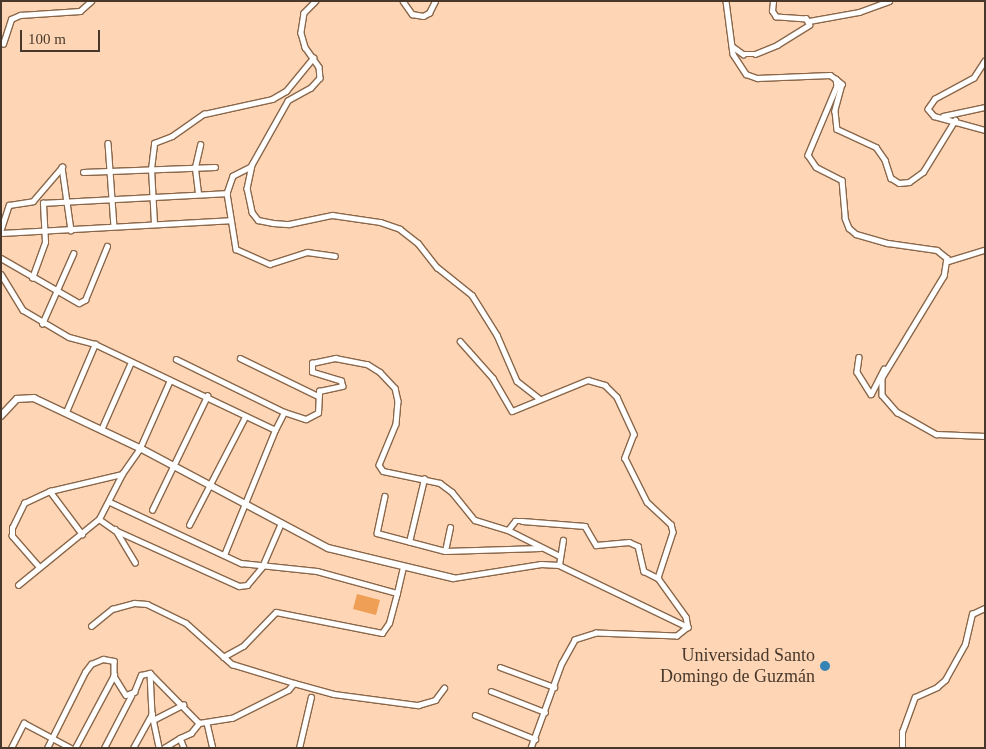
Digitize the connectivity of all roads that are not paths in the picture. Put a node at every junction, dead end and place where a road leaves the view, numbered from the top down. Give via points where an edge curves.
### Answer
1 (91, 1) edge
2 (316, 1) edge
3 (403, 1) edge
4 (435, 1) edge
5 (726, 1) edge
6 (773, 1) edge
7 (889, 1) edge
8 (809, 20) junction
9 (3, 44) dead end
10 (732, 46) junction
11 (313, 58) junction
12 (985, 62) edge
13 (836, 80) junction
14 (985, 107) edge
15 (943, 117) junction
16 (955, 120) junction
17 (985, 130) edge
18 (108, 144) dead end
19 (200, 145) dead end
20 (195, 167) junction
21 (216, 167) dead end
22 (251, 167) junction
23 (151, 169) junction
24 (83, 172) dead end
25 (110, 172) junction
26 (198, 193) junction
27 (227, 193) junction
28 (153, 196) junction
29 (112, 199) junction
30 (68, 201) junction
31 (230, 220) junction
32 (154, 224) junction
33 (114, 226) junction
34 (1, 230) edge
35 (71, 230) junction
36 (44, 231) junction
37 (1, 233) edge
38 (106, 246) dead end
39 (985, 250) edge
40 (73, 254) dead end
41 (335, 256) dead end
42 (1, 258) edge
43 (948, 261) junction
44 (1, 274) edge
45 (32, 278) junction
46 (58, 291) junction
47 (42, 324) junction
48 (460, 341) dead end
49 (95, 344) junction
50 (859, 357) dead end
51 (240, 358) dead end
52 (176, 359) dead end
53 (131, 362) junction
54 (890, 363) junction
55 (170, 380) junction
56 (207, 396) junction
57 (318, 396) junction
58 (540, 400) junction
59 (66, 412) junction
60 (284, 412) junction
61 (1, 416) edge
62 (244, 417) junction
63 (101, 430) junction
64 (275, 430) junction
65 (985, 436) edge
66 (140, 448) junction
67 (174, 465) junction
68 (122, 474) junction
69 (424, 479) junction
70 (210, 484) junction
71 (50, 491) junction
72 (385, 496) dead end
73 (110, 502) junction
74 (244, 504) junction
75 (152, 510) dead end
76 (99, 519) junction
77 (282, 523) junction
78 (190, 525) dead end
79 (450, 528) dead end
80 (115, 530) junction
81 (508, 530) junction
82 (82, 534) junction
83 (562, 540) dead end
84 (409, 542) junction
85 (544, 548) junction
86 (445, 551) junction
87 (224, 555) junction
88 (560, 556) junction
89 (135, 563) dead end
90 (559, 565) junction
91 (38, 566) junction
92 (262, 567) junction
93 (403, 568) junction
94 (453, 578) joint
95 (658, 578) junction
96 (18, 585) dead end
97 (397, 593) junction
98 (985, 608) edge
99 (91, 626) dead end
100 (688, 626) junction
101 (223, 656) junction
102 (500, 667) dead end
103 (150, 673) junction
104 (114, 675) junction
105 (294, 683) junction
106 (554, 687) junction
107 (444, 688) dead end
108 (491, 691) dead end
109 (131, 696) junction
110 (311, 697) dead end
111 (183, 705) junction
112 (545, 712) junction
113 (475, 715) dead end
114 (152, 717) junction
115 (199, 722) junction
116 (207, 723) junction
117 (52, 738) junction
118 (180, 738) junction
119 (535, 738) junction
120 (11, 748) edge
121 (47, 748) edge
122 (71, 748) edge
123 (75, 748) edge
124 (104, 748) edge
125 (133, 748) edge
126 (159, 748) edge
127 (164, 748) edge
128 (184, 748) edge
129 (213, 748) edge
130 (299, 748) edge
131 (531, 748) edge
132 (902, 748) edge

1 - 9 street via 80,11 20,15 11,19
2 - 11 street via 306,10 301,28 303,43
3 - 4 street via 412,14 423,16 429,13
5 - 10 street
6 - 8 street via 772,12 776,17
7 - 8 street via 859,12
8 - 10 street via 808,26 796,34 755,54 743,54
10 - 13 street via 738,63 753,77 816,75 832,76
11 - 22 street via 320,70 317,84 288,101
11 - 23 street via 286,91 272,99 204,114 172,136 154,143
12 - 15 street via 970,81 931,103 930,114
13 - 16 street via 842,84 835,111 837,129 876,148 885,160 891,178 899,183 909,182 926,167
13 - 43 street via 837,86 808,155 816,167 842,180 847,226 856,234 888,243 940,251
14 - 15 street
15 - 16 street
16 - 17 street
18 - 25 street
19 - 20 street
20 - 21 street
20 - 23 street
20 - 26 street
22 - 27 street via 233,176
22 - 58 street via 247,196 252,212 261,221 289,224 337,216 390,225 418,243 437,267 472,295 497,335 517,381
23 - 25 street
23 - 28 street
24 - 25 street
25 - 29 street
26 - 27 street
26 - 28 street
27 - 31 street
28 - 29 street
28 - 32 street
29 - 30 street
29 - 33 street
30 - 34 street via 64,169 59,168 33,200 9,205
30 - 35 street
30 - 36 street via 43,204
31 - 32 street
31 - 41 street via 236,249 260,262 270,264 307,252
32 - 33 street
33 - 35 street
35 - 36 street
36 - 37 street
36 - 45 street via 45,242
38 - 46 street via 85,300 79,302
39 - 43 street
40 - 46 street
42 - 45 street
43 - 54 street via 944,276
44 - 47 street via 22,310
45 - 46 street
46 - 47 street
47 - 49 street via 69,337
48 - 58 street via 493,378 512,411
49 - 53 street
49 - 59 street
50 - 54 street via 857,372 870,394
51 - 57 street
52 - 60 street
53 - 55 street
53 - 63 street
54 - 65 street via 880,388 884,398 897,412 942,436
55 - 56 street
55 - 66 street
56 - 62 street
56 - 67 street
57 - 60 street via 318,413 314,416 306,419
57 - 69 street via 321,390 340,388 343,384 312,372 314,361 346,358 380,372 395,388 398,401 396,424 379,465 386,473
58 - 95 street via 588,380 605,386 618,398 634,434 625,458 646,502 671,524 673,532
59 - 61 street via 25,397 18,399
59 - 63 street
60 - 64 street
62 - 64 street
62 - 70 street
63 - 66 street
64 - 74 street
66 - 67 street
66 - 68 street
67 - 70 street
67 - 75 street
68 - 71 street
68 - 73 street
69 - 81 street via 440,483 452,492 475,520
69 - 84 street
70 - 74 street
70 - 78 street
71 - 82 street
71 - 91 street via 24,503 12,528 12,536
72 - 84 street via 377,532
73 - 76 street
73 - 87 street
74 - 77 street
74 - 87 street
76 - 80 street
76 - 82 street
77 - 92 street
77 - 93 street via 328,548
79 - 86 street
80 - 89 street
80 - 92 street via 239,586 251,582
81 - 85 street
81 - 95 street via 516,521 584,526 596,545 629,542 638,546 644,572
82 - 91 street
83 - 88 street
84 - 86 street
85 - 86 street via 513,546
85 - 88 street
87 - 92 street via 241,563
88 - 90 street
90 - 94 street via 541,564
90 - 100 street
91 - 96 street
92 - 97 street via 317,571
93 - 94 street
93 - 97 street
95 - 100 street via 686,617
97 - 101 street via 389,623 382,633 276,612 243,646
98 - 132 street via 972,614 965,644 945,680 915,697 902,732
99 - 101 street via 112,609 134,603 147,604 186,623
100 - 106 street via 677,636 584,635 575,640 569,650
101 - 105 street via 232,664
102 - 106 street
103 - 109 street via 140,675
103 - 111 street
103 - 114 street
104 - 109 street via 121,690
104 - 117 street via 113,660 103,659 91,664
104 - 123 street
105 - 107 street via 334,694 418,705 435,700
105 - 116 street via 288,690 232,718
106 - 112 street
108 - 112 street
109 - 124 street
110 - 130 street
111 - 114 street
111 - 115 street
112 - 119 street
113 - 119 street
114 - 125 street
114 - 126 street
115 - 116 street
115 - 118 street via 191,733
116 - 129 street
117 - 120 street via 24,723
117 - 121 street
117 - 122 street
118 - 127 street
118 - 128 street
119 - 131 street

